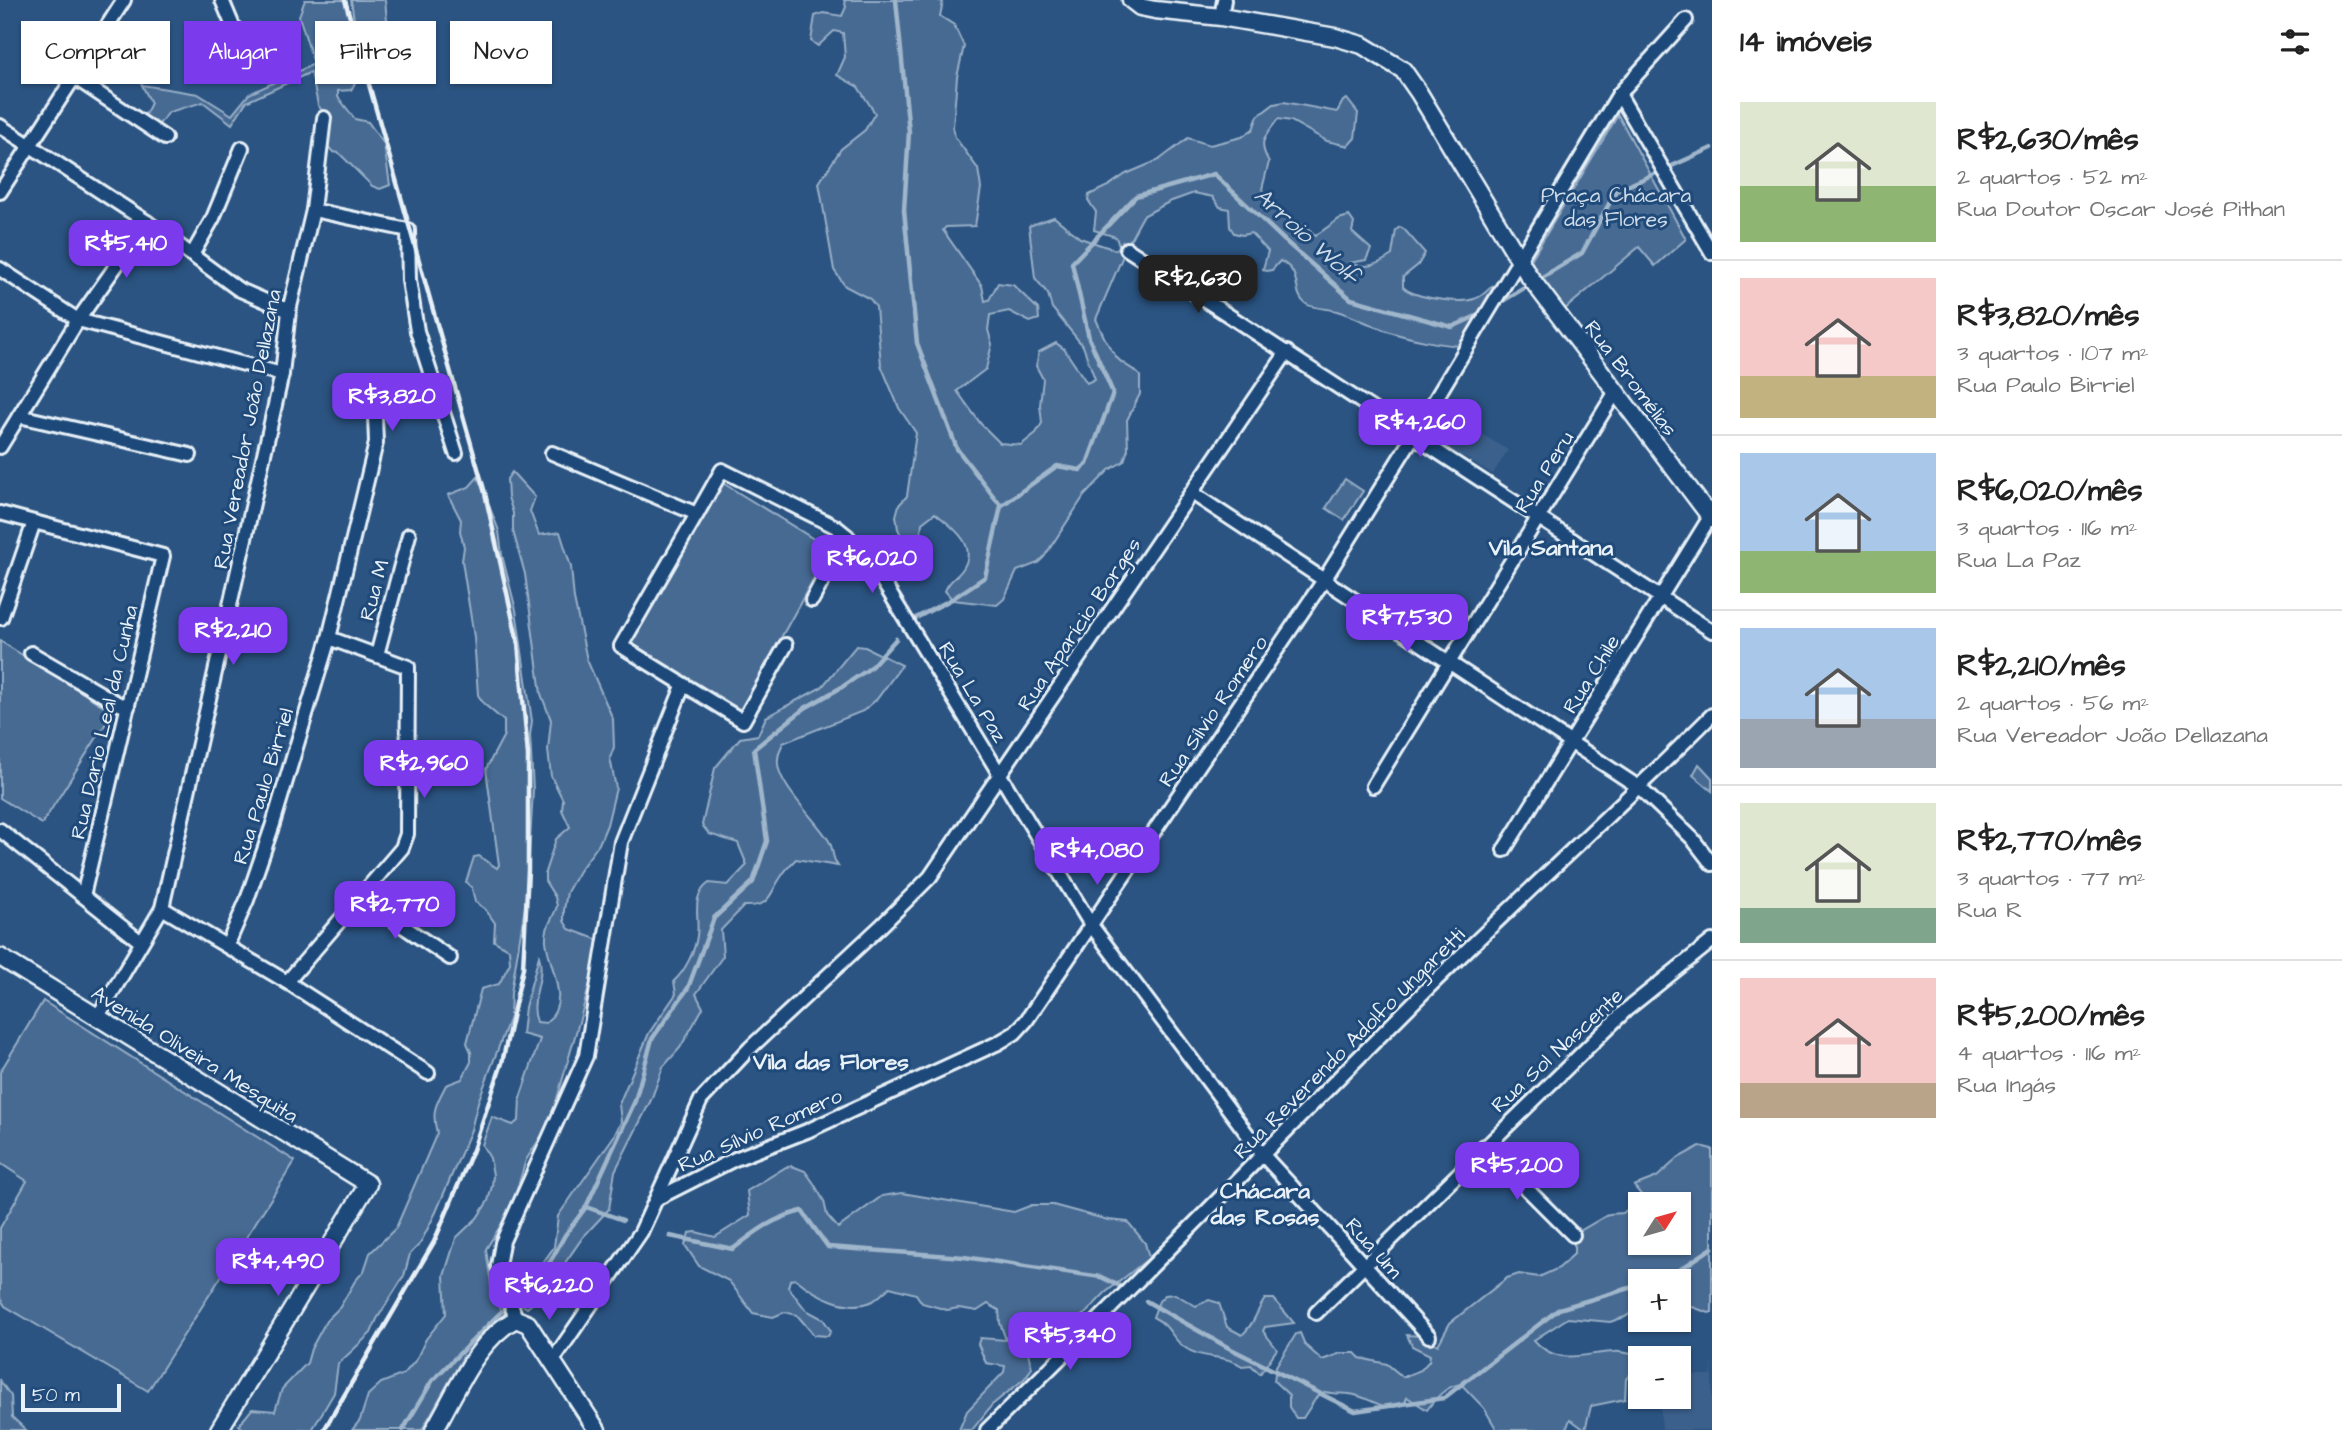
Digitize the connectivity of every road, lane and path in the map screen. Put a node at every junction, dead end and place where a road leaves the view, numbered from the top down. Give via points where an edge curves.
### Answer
1 (124, 0) edge
2 (222, 0) edge
3 (1132, 0) edge
4 (1224, 0) edge
5 (1221, 17) junction
6 (1686, 20) dead end
7 (110, 21) edge
8 (231, 21) edge
9 (70, 84) edge
10 (84, 84) edge
11 (1619, 94) junction
12 (324, 118) dead end
13 (0, 126) edge
14 (165, 138) dead end
15 (30, 146) junction
16 (242, 148) dead end
17 (0, 192) edge
18 (313, 210) junction
19 (146, 222) junction
20 (1127, 249) dead end
21 (1712, 253) edge
22 (192, 255) junction
23 (1519, 261) junction
24 (0, 270) edge
25 (289, 311) junction
26 (78, 320) junction
27 (1287, 352) junction
28 (282, 374) junction
29 (374, 388) dead end
30 (1615, 393) junction
31 (19, 416) junction
32 (1414, 435) junction
33 (0, 447) edge
34 (456, 453) dead end
35 (552, 453) dead end
36 (190, 455) dead end
37 (1192, 493) junction
38 (0, 513) edge
39 (697, 514) junction
40 (1539, 517) junction
41 (1711, 518) edge
42 (34, 522) junction
43 (410, 535) dead end
44 (847, 536) junction
45 (1324, 580) junction
46 (1661, 598) junction
47 (812, 600) dead end
48 (2, 618) edge
49 (1712, 631) edge
50 (329, 638) junction
51 (786, 646) dead end
52 (31, 653) dead end
53 (377, 655) junction
54 (1449, 662) junction
55 (682, 686) junction
56 (128, 707) junction
57 (1712, 715) edge
58 (1571, 742) junction
59 (1000, 774) junction
60 (1373, 786) dead end
61 (1640, 788) junction
62 (0, 830) edge
63 (1504, 850) dead end
64 (1712, 864) edge
65 (83, 896) junction
66 (360, 897) junction
67 (162, 908) junction
68 (1091, 925) junction
69 (1712, 941) edge
70 (141, 942) junction
71 (226, 946) junction
72 (0, 957) edge
73 (450, 958) dead end
74 (287, 982) junction
75 (97, 1018) junction
76 (428, 1073) dead end
77 (1484, 1146) junction
78 (1263, 1155) junction
79 (658, 1198) junction
80 (1573, 1234) dead end
81 (1365, 1267) junction
82 (1317, 1313) dead end
83 (516, 1319) junction
84 (1429, 1336) dead end
85 (552, 1360) junction
86 (219, 1430) edge
87 (434, 1430) edge
88 (597, 1430) edge
89 (987, 1430) edge

1 - 7 street
2 - 8 street
3 - 5 street, Rua Bromélias via 1155,10
4 - 5 street
5 - 23 street, Rua Bromélias via 1335,37 1362,45 1403,70
6 - 11 street, Rua Sílvio Romero
9 - 15 street
10 - 14 street
11 - 21 street
11 - 23 street, Rua Sílvio Romero
12 - 18 street, Rua Vereador João Dellazana
13 - 15 street
15 - 17 street
15 - 19 street
16 - 22 street via 214,218
18 - 25 street, Rua Vereador João Dellazana
18 - 34 street via 408,230 416,331
19 - 22 street
19 - 26 street
20 - 27 street
22 - 25 street via 238,289
23 - 30 street, Rua Bromélias
23 - 32 street, Rua Sílvio Romero
24 - 26 street
25 - 28 street, Rua Vereador João Dellazana
26 - 28 street
26 - 31 street
27 - 32 street
27 - 37 street, Rua Aparício Borges
28 - 67 street, Rua Vereador João Dellazana
29 - 50 street, Rua Paulo Birriel via 376,443
30 - 40 street, Rua Peru
30 - 41 street, Rua Bromélias
31 - 33 street
31 - 36 street
32 - 40 street
32 - 45 street, Rua Sílvio Romero
35 - 39 street
37 - 45 street
37 - 59 street, Rua Aparício Borges
38 - 42 street
39 - 44 street, Rua La Paz via 722,470
39 - 55 street via 621,646
40 - 46 street
40 - 54 street, Rua Peru
41 - 46 street, Rua Chile
42 - 48 street
42 - 56 street, Rua Dario Leal da Cunha via 163,556
43 - 53 street, Rua M
44 - 47 street
44 - 59 street, Rua La Paz via 874,567
45 - 54 street
45 - 68 street, Rua Sílvio Romero
46 - 49 street
46 - 58 street, Rua Chile
50 - 53 street
50 - 71 street, Rua Paulo Birriel via 269,836
51 - 55 street via 743,721
52 - 56 street
53 - 66 street via 408,667 407,834 402,848
54 - 58 street
54 - 60 street, Rua Peru
55 - 83 street via 621,842 586,1056 502,1243 498,1266
56 - 65 street, Rua Dario Leal da Cunha
57 - 61 street, Rua Reverendo Adolfo Ungaretti
58 - 61 street
58 - 63 street, Rua Chile
59 - 68 street, Rua La Paz
59 - 79 street, Rua Aparício Borges via 930,877 701,1100
61 - 64 street
61 - 78 street, Rua Reverendo Adolfo Ungaretti via 1428,989
62 - 65 street
65 - 70 street
66 - 73 street
66 - 74 street
67 - 70 street, Rua Vereador João Dellazana
67 - 71 street
68 - 78 street, Rua La Paz
68 - 79 street, Rua Sílvio Romero via 1015,1033
69 - 77 street, Rua Sol Nascente via 1626,1010
70 - 75 street, Rua Vereador João Dellazana
71 - 74 street
72 - 75 street, Avenida Oliveira Mesquita
74 - 76 street
75 - 86 street, Avenida Oliveira Mesquita via 368,1184
77 - 80 street
77 - 81 street, Rua Sol Nascente
78 - 81 street, Rua Um
78 - 89 street, Rua Reverendo Adolfo Ungaretti
79 - 85 street via 641,1232
81 - 82 street, Rua Sol Nascente
81 - 84 street, Rua Um
83 - 85 street via 528,1324
83 - 87 street via 476,1356
85 - 88 street

